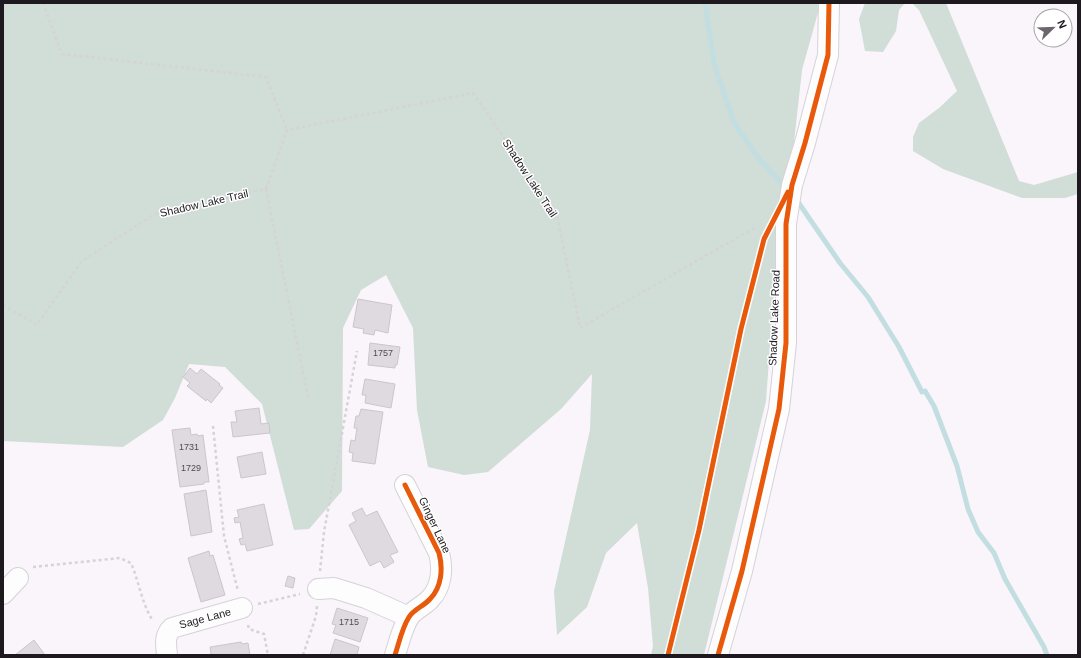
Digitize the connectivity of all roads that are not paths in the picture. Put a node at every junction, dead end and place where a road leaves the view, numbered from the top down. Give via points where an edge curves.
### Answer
1 (829, 3) edge
2 (405, 485) dead end
3 (18, 578) road end
4 (318, 589) road end
5 (3, 594) edge
6 (242, 608) road end
7 (409, 617) junction
8 (166, 647) edge
9 (395, 655) edge
10 (718, 655) edge

1 - 10 street, Shadow Lake Road via 828,54 792,185 786,224 786,343 779,409 742,571
2 - 7 street, Ginger Lane via 442,563 437,589 430,599
3 - 5 street
4 - 7 street via 334,588 366,598
6 - 8 street, Sage Lane via 177,626 169,631
7 - 9 street, Ginger Lane

